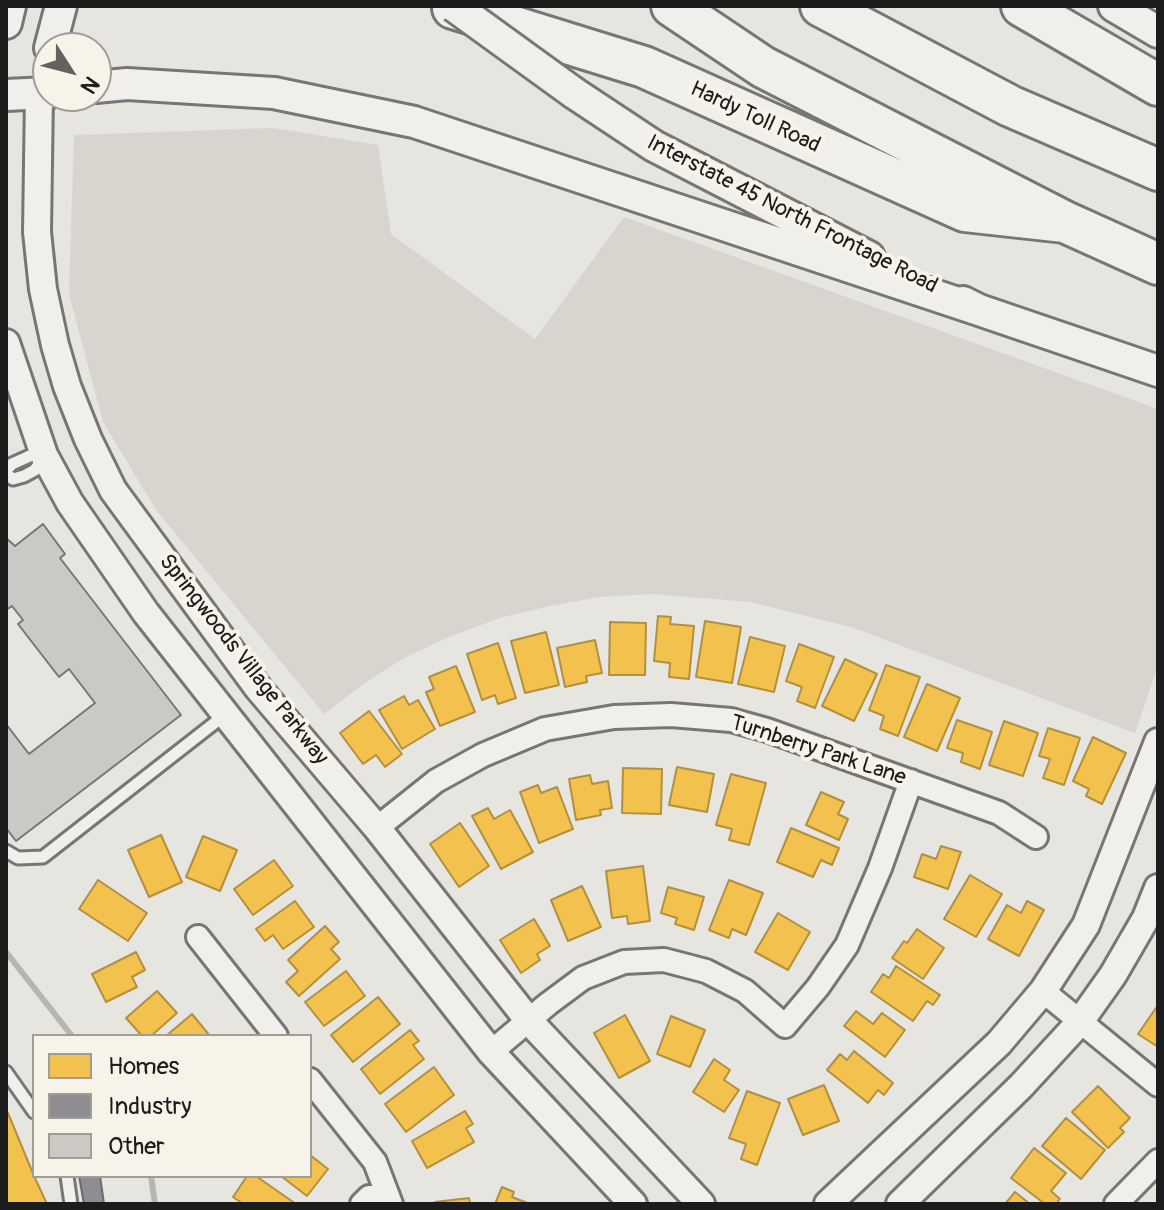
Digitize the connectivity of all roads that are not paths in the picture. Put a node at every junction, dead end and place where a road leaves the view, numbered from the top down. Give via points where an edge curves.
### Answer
1 (10, 6) edge
2 (61, 6) edge
3 (446, 6) edge
4 (454, 6) edge
5 (672, 6) edge
6 (821, 6) edge
7 (1022, 6) edge
8 (1114, 6) edge
9 (6, 23) edge
10 (54, 32) edge
11 (1158, 32) edge
12 (112, 85) edge
13 (1158, 85) edge
14 (32, 94) edge
15 (6, 95) edge
16 (42, 112) edge
17 (1158, 170) edge
18 (1065, 222) junction
19 (1158, 264) edge
20 (979, 310) junction
21 (6, 343) edge
22 (1158, 371) edge
23 (88, 439) junction
24 (44, 455) junction
25 (6, 472) edge
26 (258, 688) junction
27 (226, 714) junction
28 (1158, 742) edge
29 (911, 781) junction
30 (377, 828) junction
31 (1036, 837) dead end
32 (6, 851) edge
33 (1158, 888) edge
34 (198, 937) dead end
35 (1043, 991) junction
36 (529, 1021) junction
37 (1079, 1023) junction
38 (274, 1034) edge
39 (491, 1052) junction
40 (6, 1073) edge
41 (312, 1083) edge
42 (1158, 1085) edge
43 (32, 1109) edge
44 (1158, 1161) edge
45 (67, 1178) edge
46 (389, 1200) edge
47 (71, 1204) edge
48 (362, 1204) edge
49 (633, 1204) edge
50 (701, 1204) edge
51 (828, 1204) edge
52 (900, 1204) edge
53 (1116, 1204) edge

1 - 9 main road
2 - 10 main road, Springwoods Village Parkway
3 - 18 highway, Hardy Toll Road via 644,67 965,211
4 - 20 main road, Interstate 45 North Frontage Road, bridge via 654,146
5 - 18 highway via 763,67
6 - 17 highway via 1010,106
7 - 13 highway
8 - 11 main road
12 - 20 main road via 274,93 414,122
14 - 15 main road
16 - 23 street, Springwoods Village Parkway via 37,218 43,289 59,359
18 - 19 highway
20 - 22 main road, Interstate 45 North Frontage Road
21 - 24 street, Springwoods Village Parkway
23 - 24 street
23 - 26 street, Springwoods Village Parkway via 113,490
24 - 25 lane via 32,455
24 - 27 street, Springwoods Village Parkway via 70,503 146,613
26 - 27 street
26 - 30 street, Springwoods Village Parkway
27 - 32 lane via 43,857 18,858
27 - 39 street, Springwoods Village Parkway
28 - 35 street via 1086,925
29 - 30 street, Turnberry Park Lane via 731,720 614,717 545,729 483,755 436,781
29 - 31 street, Turnberry Park Lane via 999,813
29 - 36 street via 847,945 785,1026 745,991 706,971 664,960 624,962 583,978
30 - 36 street, Springwoods Village Parkway
33 - 37 street via 1113,975
34 - 38 street
35 - 37 street
35 - 51 street via 999,1043
36 - 39 street
36 - 50 street, Springwoods Village Parkway
37 - 42 street
37 - 52 street
39 - 49 street, Springwoods Village Parkway
40 - 43 lane
41 - 46 street via 375,1162
44 - 53 street
45 - 47 lane
46 - 48 street via 369,1197

